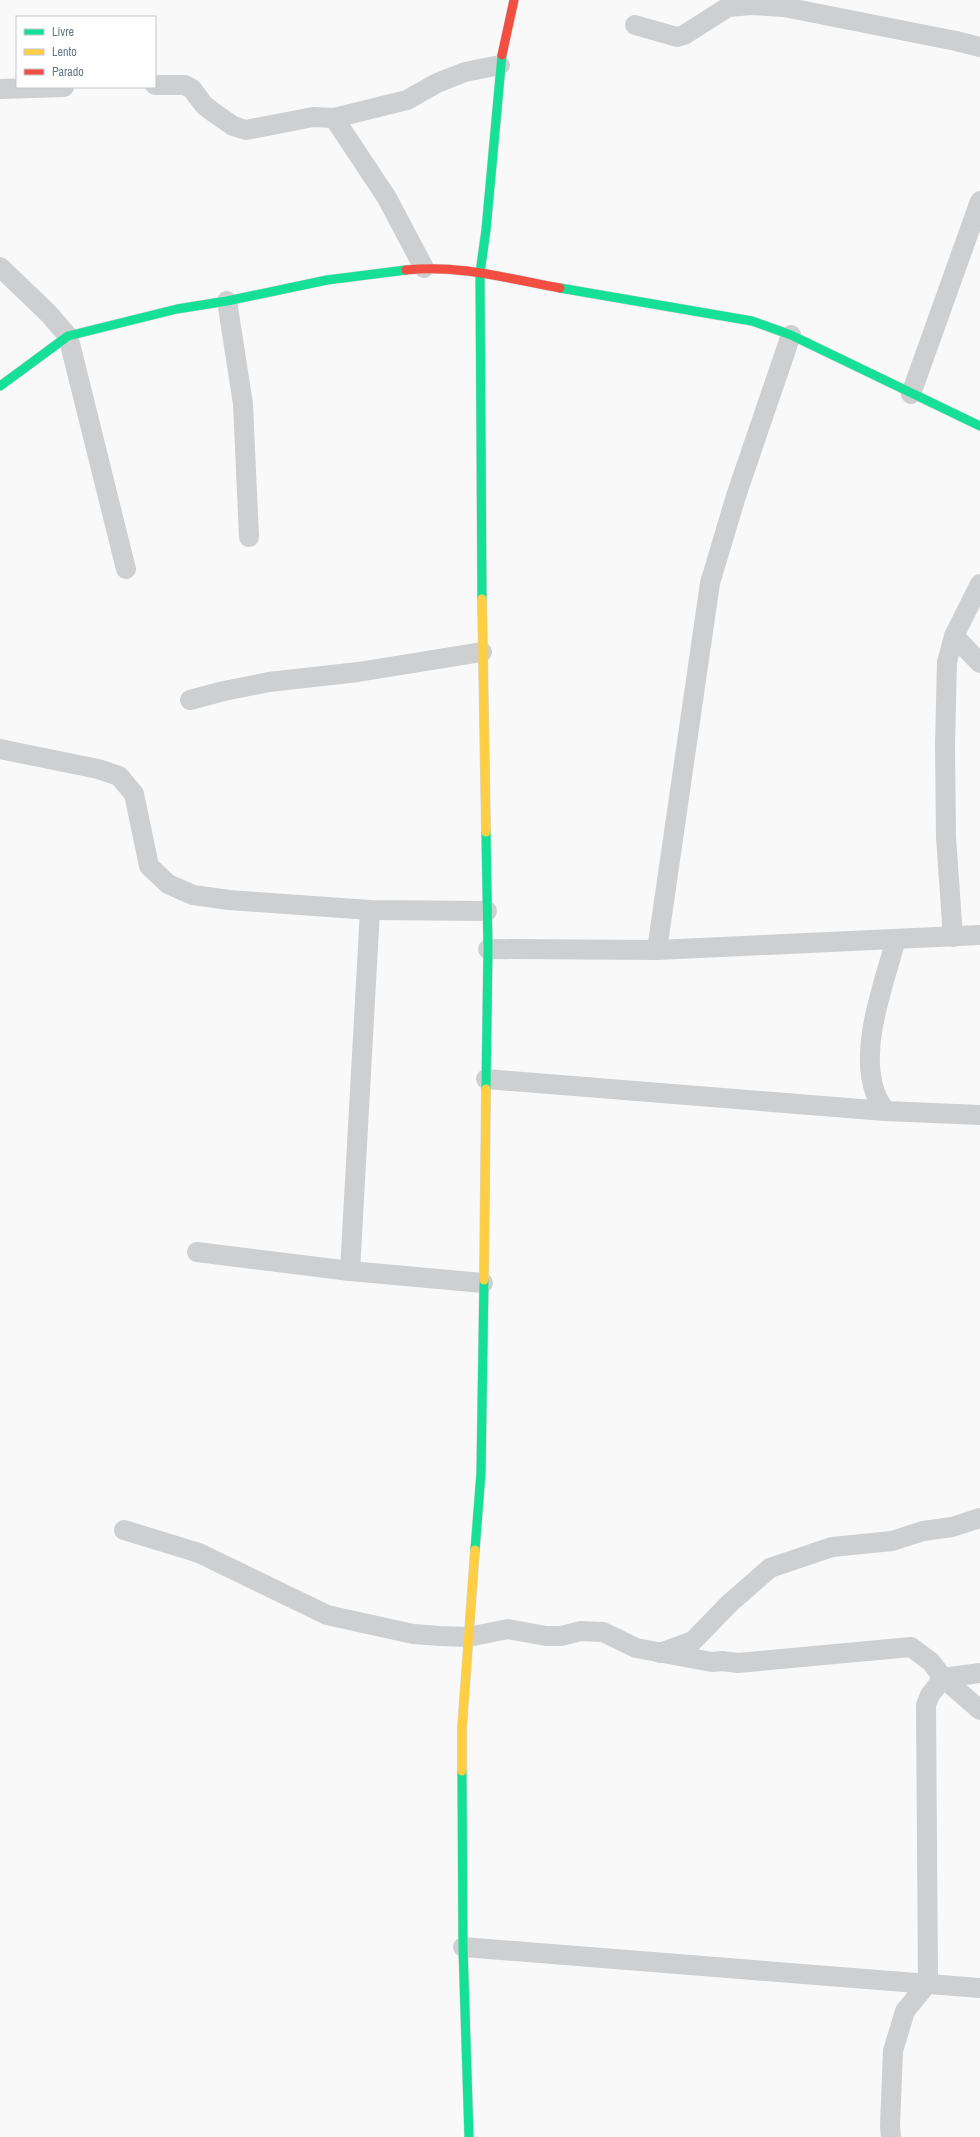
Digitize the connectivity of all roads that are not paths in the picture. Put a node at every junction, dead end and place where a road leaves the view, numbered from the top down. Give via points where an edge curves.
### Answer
1 (514, 0) edge
2 (784, 3) edge
3 (636, 25) dead end
4 (980, 47) edge
5 (500, 65) junction
6 (156, 85) edge
7 (0, 88) edge
8 (16, 88) edge
9 (334, 118) junction
10 (980, 201) edge
11 (0, 267) edge
12 (424, 268) junction
13 (480, 273) junction
14 (227, 301) junction
15 (68, 336) junction
16 (791, 336) junction
17 (0, 386) edge
18 (911, 394) junction
19 (980, 426) edge
20 (249, 537) dead end
21 (126, 569) dead end
22 (980, 584) edge
23 (954, 636) junction
24 (482, 652) junction
25 (980, 663) edge
26 (190, 700) dead end
27 (0, 748) edge
28 (370, 910) junction
29 (487, 911) junction
30 (980, 936) edge
31 (953, 937) junction
32 (896, 939) junction
33 (488, 950) junction
34 (657, 950) junction
35 (486, 1079) junction
36 (885, 1112) junction
37 (980, 1115) edge
38 (197, 1252) dead end
39 (350, 1271) junction
40 (483, 1283) junction
41 (980, 1518) edge
42 (124, 1530) dead end
43 (468, 1637) junction
44 (660, 1653) junction
45 (980, 1673) edge
46 (943, 1678) junction
47 (980, 1710) edge
48 (463, 1947) junction
49 (928, 1983) junction
50 (980, 1988) edge
51 (469, 2137) edge
52 (892, 2137) edge

1 - 5 street
2 - 3 street via 728,7 684,36
2 - 4 street
5 - 9 street via 465,72 437,83 408,100
5 - 13 street
6 - 9 street via 185,85 213,112 233,126 246,130 313,117
7 - 8 street
9 - 12 street via 387,198
10 - 18 street
11 - 15 street
12 - 13 street
12 - 14 street via 327,280
13 - 16 street via 752,321
13 - 24 street
14 - 15 street via 176,309
14 - 20 street via 243,404
15 - 17 street
15 - 21 street
16 - 18 street
16 - 34 street via 736,496 710,583
18 - 19 street
22 - 23 street
23 - 25 street
23 - 31 street via 947,662 945,745 946,837
24 - 26 street via 358,672 269,682
24 - 29 street
27 - 28 street via 98,769 118,776 134,794 149,866 174,887 193,895 229,900
28 - 29 street
28 - 39 street
29 - 33 street
30 - 31 street
31 - 32 street
32 - 34 street
32 - 36 street via 873,1025 870,1059 875,1094
33 - 34 street
33 - 35 street
35 - 36 street
35 - 40 street
36 - 37 street
38 - 39 street
39 - 40 street
40 - 43 street via 481,1473
41 - 44 street via 952,1527 924,1530 892,1541 832,1546 770,1568 730,1603 693,1641
42 - 43 street via 199,1553 327,1615 413,1634
43 - 44 street via 508,1629 546,1636 561,1636 581,1631 603,1632 636,1648
43 - 48 street via 462,1728
44 - 46 street via 712,1662 738,1663 912,1648 931,1662
45 - 46 street
46 - 47 street
46 - 49 street via 926,1705
48 - 49 street
48 - 51 street
49 - 50 street
49 - 52 street via 905,2011 893,2051 890,2126

